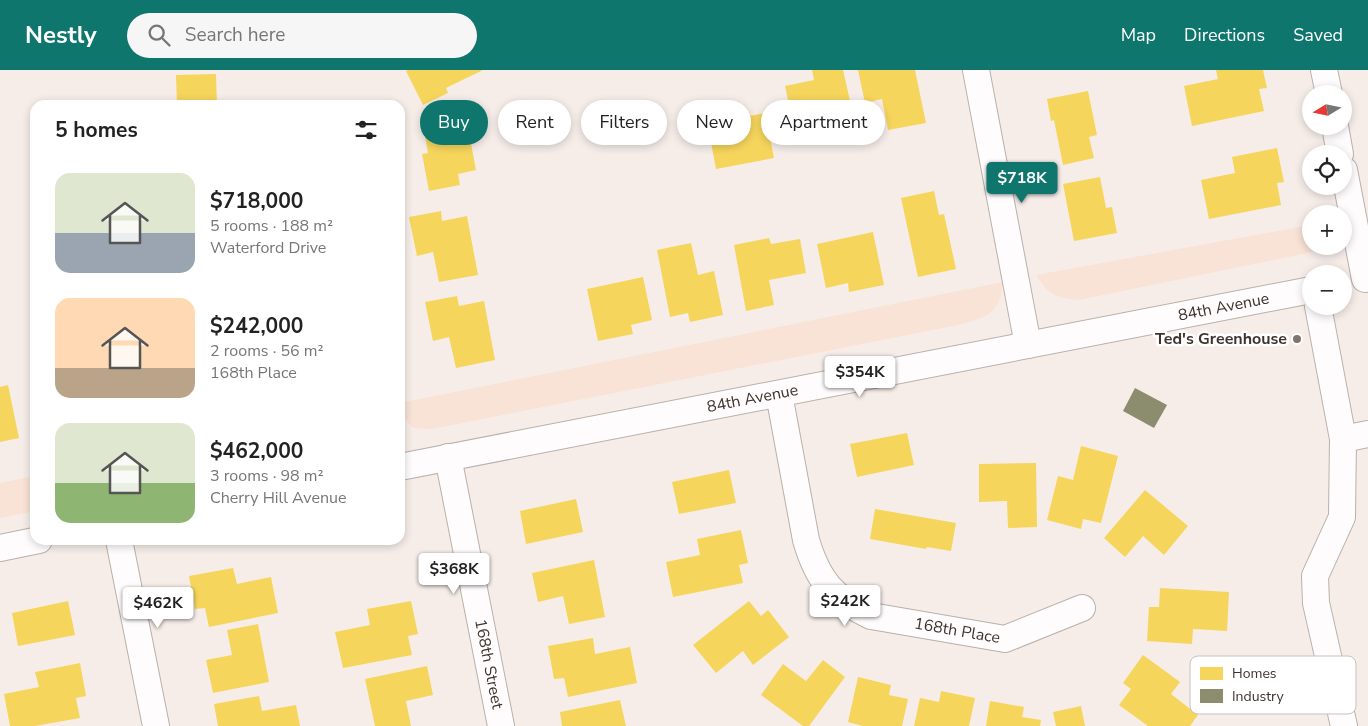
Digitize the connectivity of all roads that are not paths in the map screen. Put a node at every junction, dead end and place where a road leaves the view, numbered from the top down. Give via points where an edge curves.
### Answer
1 (976, 70) edge
2 (1324, 70) edge
3 (1327, 85) edge
4 (1347, 195) edge
5 (1359, 280) edge
6 (1302, 292) edge
7 (1320, 315) edge
8 (1028, 345) junction
9 (779, 394) junction
10 (1368, 434) edge
11 (1343, 439) junction
12 (448, 457) junction
13 (405, 466) edge
14 (30, 542) edge
15 (120, 545) edge
16 (0, 548) edge
17 (1082, 608) dead end
18 (1328, 656) edge
19 (156, 726) edge
20 (501, 726) edge

1 - 8 street
2 - 3 street
4 - 5 street
6 - 8 street, 84th Avenue
7 - 11 street
8 - 9 street, 84th Avenue
9 - 12 street, 84th Avenue
9 - 17 street, 168th Place via 806,540 822,581 835,595 871,616 1005,639
10 - 11 street
11 - 18 street via 1342,517 1316,576 1316,604
12 - 13 street, 84th Avenue
12 - 20 street, 168th Street
14 - 16 street
15 - 19 street

